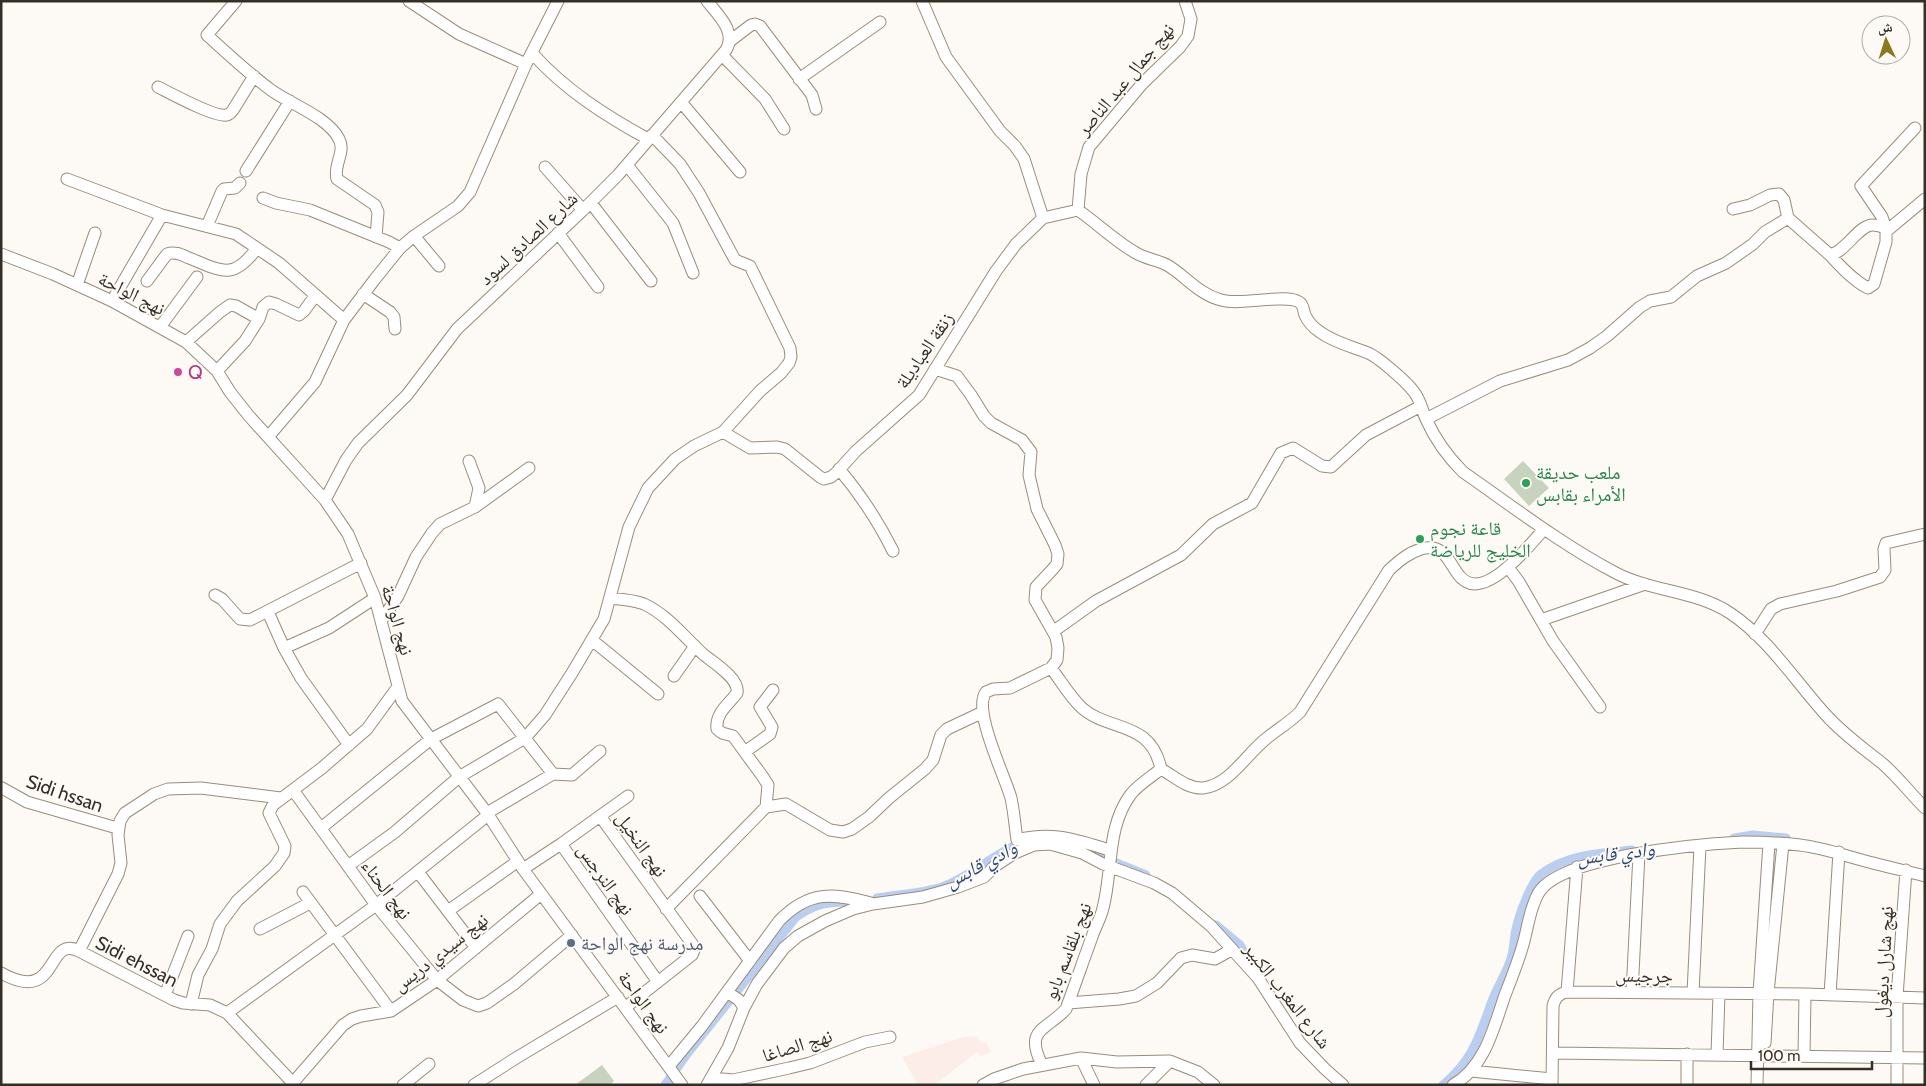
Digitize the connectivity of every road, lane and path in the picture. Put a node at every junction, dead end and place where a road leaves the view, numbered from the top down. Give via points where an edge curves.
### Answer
1 (236, 1) edge
2 (409, 1) edge
3 (558, 1) edge
4 (707, 1) edge
5 (922, 1) edge
6 (1185, 1) edge
7 (880, 22) dead end
8 (730, 41) junction
9 (532, 53) junction
10 (722, 55) junction
11 (526, 64) junction
12 (254, 76) junction
13 (799, 79) junction
14 (158, 87) dead end
15 (290, 101) junction
16 (681, 102) junction
17 (816, 109) dead end
18 (1915, 128) dead end
19 (784, 129) dead end
20 (650, 137) junction
21 (626, 165) junction
22 (545, 167) dead end
23 (246, 171) dead end
24 (740, 172) dead end
25 (67, 179) dead end
26 (240, 183) dead end
27 (263, 198) dead end
28 (1925, 199) edge
29 (587, 206) junction
30 (1733, 209) dead end
31 (1078, 210) junction
32 (162, 215) junction
33 (1043, 218) junction
34 (1788, 218) junction
35 (207, 226) junction
36 (1886, 229) junction
37 (95, 234) dead end
38 (558, 234) junction
39 (414, 236) junction
40 (376, 237) junction
41 (258, 248) junction
42 (400, 248) junction
43 (1, 254) edge
44 (1830, 255) junction
45 (440, 266) dead end
46 (694, 273) dead end
47 (197, 277) dead end
48 (146, 281) dead end
49 (651, 281) dead end
50 (78, 285) junction
51 (598, 287) dead end
52 (363, 294) junction
53 (315, 296) junction
54 (112, 301) junction
55 (259, 319) junction
56 (344, 320) junction
57 (160, 326) junction
58 (395, 329) dead end
59 (186, 342) junction
60 (935, 369) junction
61 (217, 370) junction
62 (1421, 406) junction
63 (1426, 419) junction
64 (723, 432) junction
65 (268, 437) junction
66 (469, 461) dead end
67 (529, 468) dead end
68 (840, 469) junction
69 (325, 500) junction
70 (475, 507) junction
71 (1544, 529) junction
72 (1925, 534) edge
73 (893, 551) dead end
74 (361, 563) junction
75 (1508, 568) junction
76 (1646, 584) junction
77 (215, 595) dead end
78 (374, 598) junction
79 (610, 598) junction
80 (268, 612) junction
81 (1541, 620) junction
82 (381, 621) junction
83 (1054, 631) junction
84 (1755, 634) junction
85 (592, 640) junction
86 (695, 646) junction
87 (284, 648) junction
88 (1051, 668) junction
89 (674, 676) dead end
90 (397, 688) junction
91 (773, 690) dead end
92 (658, 694) dead end
93 (1600, 707) dead end
94 (983, 712) junction
95 (525, 738) junction
96 (431, 739) junction
97 (349, 745) junction
98 (600, 750) dead end
99 (746, 751) junction
100 (1161, 770) junction
101 (553, 774) junction
102 (460, 777) junction
103 (2, 788) edge
104 (293, 790) junction
105 (628, 796) dead end
106 (281, 798) junction
107 (766, 807) junction
108 (1925, 808) edge
109 (487, 814) junction
110 (600, 816) junction
111 (117, 828) junction
112 (321, 828) junction
113 (1769, 843) junction
114 (561, 844) junction
115 (1783, 844) junction
116 (1700, 846) junction
117 (1110, 850) junction
118 (1839, 852) junction
119 (1639, 854) junction
120 (521, 865) junction
121 (348, 866) junction
122 (1110, 866) junction
123 (1577, 868) junction
124 (1906, 870) junction
125 (418, 872) junction
126 (1925, 876) edge
127 (303, 892) dead end
128 (542, 894) junction
129 (700, 896) dead end
130 (310, 903) junction
131 (873, 904) junction
132 (376, 905) junction
133 (666, 909) junction
134 (448, 911) junction
135 (260, 929) dead end
136 (334, 934) junction
137 (572, 935) junction
138 (188, 936) dead end
139 (476, 948) junction
140 (1231, 950) junction
141 (79, 951) junction
142 (750, 961) junction
143 (1, 973) edge
144 (437, 980) junction
145 (658, 982) junction
146 (727, 992) junction
147 (1567, 992) junction
148 (1632, 993) junction
149 (1763, 993) junction
150 (1693, 994) junction
151 (1719, 994) junction
152 (1805, 994) junction
153 (165, 995) junction
154 (1830, 995) junction
155 (618, 997) junction
156 (1897, 997) junction
157 (1925, 998) edge
158 (1068, 1003) junction
159 (192, 1004) junction
160 (626, 1007) junction
161 (744, 1008) junction
162 (391, 1011) junction
163 (227, 1013) junction
164 (890, 1037) dead end
165 (1552, 1053) junction
166 (1687, 1054) junction
167 (1717, 1055) junction
168 (1761, 1055) junction
169 (1804, 1056) junction
170 (1897, 1057) junction
171 (1082, 1058) junction
172 (1925, 1058) edge
173 (1170, 1061) junction
174 (429, 1064) dead end
175 (1042, 1065) junction
176 (669, 1066) junction
177 (1471, 1071) junction
178 (710, 1081) edge
179 (1552, 1082) edge
180 (292, 1084) edge
181 (403, 1085) edge
182 (474, 1085) edge
183 (682, 1085) edge
184 (983, 1085) edge
185 (1094, 1085) edge
186 (1146, 1085) edge
187 (1214, 1085) edge
188 (1343, 1085) edge
189 (1453, 1085) edge
190 (1688, 1085) edge
191 (1757, 1085) edge
192 (1764, 1085) edge
193 (1897, 1085) edge

1 - 12 street via 207,35
2 - 11 street via 459,34
3 - 9 street
4 - 8 street via 726,24
5 - 33 street via 946,57 1024,159
6 - 31 street, نهج جمال عبد الناصر via 1191,19 1188,36 1142,84 1090,148 1081,174
7 - 13 street
8 - 10 street, شارع الصادق لسود
8 - 13 street via 751,25 760,26
9 - 11 street
9 - 20 street via 557,79 586,101 620,124
10 - 16 street, شارع الصادق لسود
10 - 19 street via 765,99
11 - 39 street via 471,191 458,206
12 - 14 street via 233,110 224,116
12 - 15 street
13 - 17 street via 812,95
15 - 23 street
15 - 40 street via 318,118 339,139 341,150 335,172 337,179 375,205 378,212
16 - 20 street, شارع الصادق لسود
16 - 24 street
18 - 36 street via 1861,186 1882,217
20 - 21 street, شارع الصادق لسود
20 - 64 street via 680,164 736,260 750,266 790,348 789,363
21 - 29 street, شارع الصادق لسود
21 - 46 street via 672,223
22 - 29 street
25 - 32 street
26 - 35 street via 235,188 222,191
27 - 40 street via 276,204 310,210
28 - 36 street
29 - 38 street, شارع الصادق لسود
29 - 49 street
30 - 34 street via 1779,194 1784,200
31 - 33 street
31 - 62 street via 1136,253 1166,264 1212,298 1233,302 1288,298 1299,302 1306,318 1319,332 1377,358 1408,384
32 - 35 street
32 - 54 street
33 - 60 street, زنقة العباديلة via 1016,244
34 - 44 street
34 - 63 street via 1726,263 1696,276 1674,294 1640,307 1590,348 1568,360 1500,381
35 - 41 street via 236,234
36 - 44 street via 1875,225 1867,227
36 - 44 street via 1886,242 1874,284 1868,288
37 - 50 street
38 - 51 street
38 - 69 street, شارع الصادق لسود via 457,329 407,395 358,443
39 - 42 street
39 - 45 street
40 - 42 street
41 - 48 street via 242,266 228,270 216,269 177,253 167,254
41 - 53 street
42 - 52 street
43 - 50 street, نهج الواحة
47 - 57 street
50 - 54 street, نهج الواحة
52 - 56 street
52 - 58 street via 390,312
53 - 55 street via 299,314 270,302 263,307
53 - 56 street
54 - 57 street, نهج الواحة
55 - 59 street via 230,305
55 - 61 street via 246,341
56 - 65 street via 318,378
57 - 59 street, نهج الواحة
59 - 61 street, نهج الواحة
60 - 68 street, زنقة العباديلة via 919,395
60 - 83 street via 957,376 984,416 1022,440 1031,452 1030,476 1035,500 1058,554 1056,564 1036,587 1034,600
61 - 65 street, نهج الواحة via 245,412
62 - 63 street
62 - 83 street via 1366,435 1331,467 1322,466 1292,448 1286,450 1275,462 1252,503 1213,524 1181,555 1096,601
63 - 71 street via 1463,472
64 - 68 street, زنقة العباديلة via 750,448 785,449 824,479
64 - 79 street via 675,459 648,488 630,527
65 - 69 street, نهج الواحة
66 - 70 street via 479,488
67 - 70 street
68 - 73 street via 860,494
69 - 74 street, نهج الواحة via 348,534
70 - 82 street via 440,524 432,533
71 - 75 street
71 - 76 street via 1614,572
72 - 84 street via 1886,543 1885,570 1880,577 1771,608
74 - 78 street, نهج الواحة
74 - 80 street
75 - 81 street
75 - 100 street via 1476,584 1462,576 1436,548 1416,551 1401,559 1389,570 1300,712 1287,724 1266,738 1214,784 1202,788 1188,786
76 - 81 street
76 - 84 street via 1714,604
77 - 80 street via 222,598 240,619 250,620
78 - 82 street, نهج الواحة
78 - 87 street via 329,628
79 - 85 street via 604,619
79 - 86 street via 643,604 658,612
80 - 87 street
81 - 93 street
82 - 90 street, نهج الواحة
83 - 88 street via 1058,648 1057,660
84 - 108 street via 1826,715 1883,764
85 - 92 street
85 - 95 street via 545,715
86 - 89 street
86 - 99 street via 726,672 736,685 737,693 721,710 717,729 733,736
87 - 97 street via 301,678
88 - 94 street via 1010,688 986,692
88 - 100 street via 1083,709 1134,730 1144,738 1159,760
90 - 96 street, نهج الواحة via 402,701
90 - 97 street via 367,729
91 - 99 street via 760,707 772,727 770,734
94 - 107 street via 947,729 924,769 852,829 843,832 830,830 786,804
94 - 117 street via 1011,798 1017,840 1047,835
95 - 96 street via 496,704
95 - 101 street
95 - 102 street
96 - 102 street, نهج الواحة
96 - 112 street
97 - 104 street
98 - 101 street via 572,775
99 - 107 street via 768,786
100 - 117 street, نهج بلقاسم بابو via 1131,793 1116,825
101 - 109 street
102 - 109 street, نهج الواحة
102 - 121 street via 395,832
103 - 111 street, Sidi hssan via 27,802
104 - 106 street
104 - 112 street, نهج الحناء
105 - 110 street
106 - 111 street via 200,788 168,789 125,813
106 - 159 street, Sidi ehssan via 270,813 285,846 284,853 220,924 212,949 198,975
107 - 133 street
109 - 120 street, نهج الواحة
109 - 125 street
110 - 114 street, نهج النخيل
110 - 133 street, نهج النخيل
111 - 141 street, Sidi ehssan via 121,863 118,874
112 - 121 street, نهج الحناء
113 - 115 street
113 - 116 street
113 - 149 street
114 - 120 street, نهج النخيل
114 - 145 street, نهج النرجس
115 - 118 street
115 - 149 street
116 - 119 street
116 - 150 street
117 - 122 street, نهج بلقاسم بابو
118 - 124 street
118 - 154 street
119 - 123 street
119 - 148 street
120 - 128 street, نهج الواحة
120 - 134 street, نهج النخيل
121 - 132 street, نهج الحناء
122 - 131 street, شارع المغرب الكبير via 1057,844 1042,844 1015,853 984,877 958,887 923,897
122 - 140 street, شارع المغرب الكبير via 1172,893 1211,926
122 - 158 street, نهج بلقاسم بابو via 1102,911
123 - 147 street
123 - 177 street via 1559,875 1539,892 1493,1031
124 - 126 street
124 - 156 street, نهج شارل ديغول
125 - 132 street
125 - 134 street
127 - 130 street
128 - 137 street, نهج الواحة
128 - 139 street, نهج سيدي دريس
129 - 142 street
130 - 135 street
130 - 136 street
131 - 142 street via 844,896 812,898 785,915
131 - 161 street, شارع المغرب الكبير via 839,914 798,936 770,964
132 - 136 street
132 - 144 street, نهج الحناء
133 - 145 street, نهج النخيل via 694,950
134 - 139 street
136 - 162 street
136 - 163 street
137 - 144 street, نهج الحناء via 487,1003 478,1006 463,1000
137 - 155 street, نهج الواحة
138 - 153 street
139 - 144 street, نهج سيدي دريس
140 - 158 street via 1215,959 1192,955 1181,958 1157,983 1136,996
140 - 188 street, شارع المغرب الكبير via 1258,978 1300,1043
141 - 143 street via 70,948 61,951 40,979 25,982
141 - 153 street, Sidi ehssan
142 - 146 street
144 - 162 street, نهج سيدي دريس
145 - 160 street
146 - 161 street
146 - 176 street
147 - 148 street, جرجيس
147 - 165 street via 1555,1000
148 - 150 street, جرجيس
149 - 151 street, جرجيس
149 - 152 street, جرجيس
149 - 168 street
150 - 151 street, جرجيس
151 - 167 street
152 - 154 street, جرجيس
152 - 169 street
153 - 159 street, Sidi ehssan
154 - 156 street, جرجيس
155 - 160 street, نهج الواحة
155 - 182 street
156 - 157 street, جرجيس
156 - 170 street, نهج شارل ديغول
158 - 175 street, نهج بلقاسم بابو via 1061,1015 1038,1033 1036,1045
159 - 163 street, Sidi ehssan via 210,1005
160 - 176 street, نهج الواحة
161 - 178 street, شارع المغرب الكبير
162 - 180 street, نهج سيدي دريس via 352,1019
163 - 180 street
164 - 178 street, نهج الصاغا via 865,1042 810,1063 733,1080
165 - 166 street
165 - 179 street
166 - 167 street
166 - 190 street
167 - 168 street
168 - 169 street
168 - 191 street
168 - 192 street
169 - 170 street
170 - 172 street
170 - 193 street, نهج شارل ديغول
171 - 173 street via 1118,1062
171 - 175 street
171 - 185 street
173 - 186 street
173 - 187 street via 1198,1072
174 - 181 street
175 - 184 street
176 - 183 street, نهج الواحة
177 - 179 street
177 - 189 street

